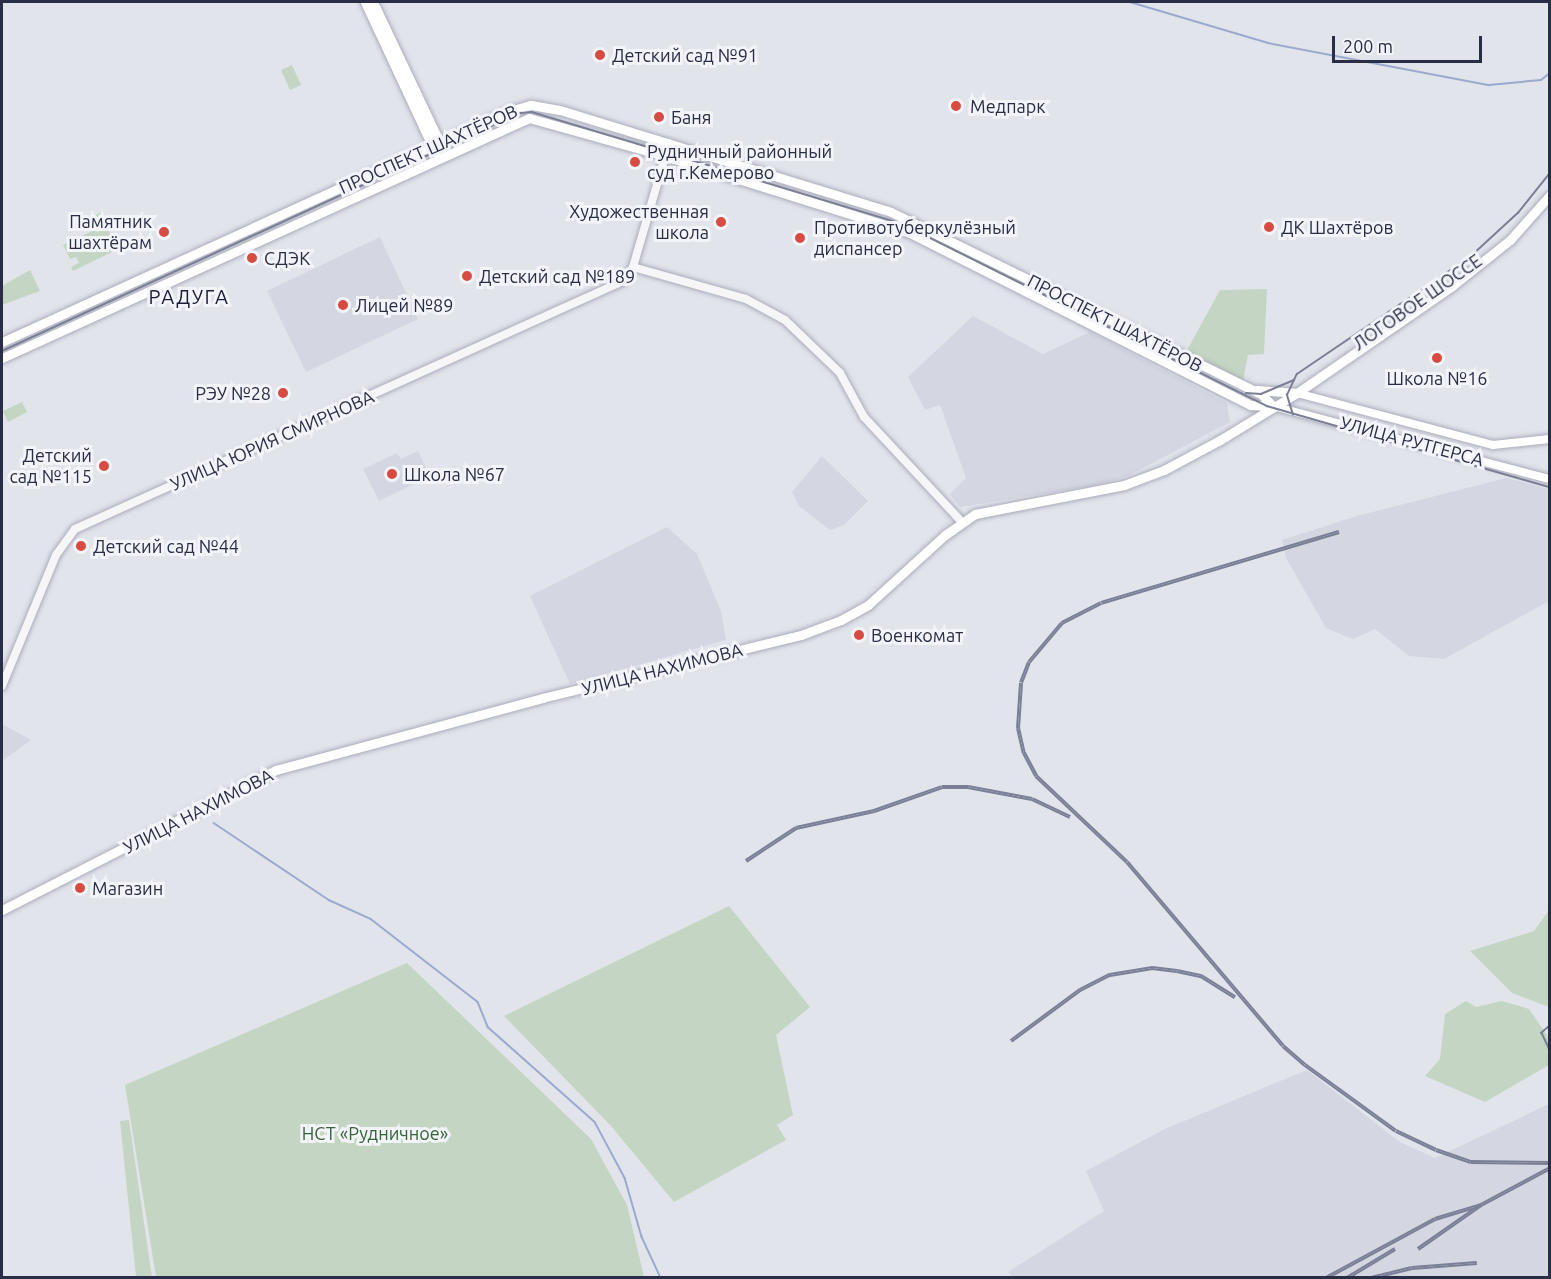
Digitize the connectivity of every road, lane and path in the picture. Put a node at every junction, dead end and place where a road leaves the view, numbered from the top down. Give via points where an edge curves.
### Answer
1 (365, 2) edge
2 (373, 2) edge
3 (669, 143) junction
4 (436, 145) junction
5 (441, 156) junction
6 (665, 156) junction
7 (1550, 187) edge
8 (1550, 195) edge
9 (633, 267) junction
10 (2, 342) edge
11 (2, 358) edge
12 (1254, 391) junction
13 (1294, 392) junction
14 (1274, 405) junction
15 (1550, 439) edge
16 (1493, 445) junction
17 (1494, 464) junction
18 (1550, 479) edge
19 (962, 521) junction
20 (2, 686) edge
21 (2, 910) edge

1 - 4 main road
2 - 4 main road
3 - 4 main road, ПРОСПЕКТ ШАХТЁРОВ via 531,105
3 - 6 street
3 - 12 main road, ПРОСПЕКТ ШАХТЁРОВ via 912,221
4 - 5 main road
4 - 10 main road, ПРОСПЕКТ ШАХТЁРОВ
5 - 6 main road, ПРОСПЕКТ ШАХТЁРОВ via 529,118
5 - 11 main road, ПРОСПЕКТ ШАХТЁРОВ
6 - 9 street
6 - 14 main road, ПРОСПЕКТ ШАХТЁРОВ via 908,232 1251,405
7 - 13 main road, ЛОГОВОЕ ШОССЕ via 1478,260
8 - 13 main road, ЛОГОВОЕ ШОССЕ via 1515,235 1482,264
9 - 19 street via 746,299 785,320 840,373 864,417
9 - 20 street, УЛИЦА ЮРИЯ СМИРНОВА via 626,278 516,332 75,529 62,543
12 - 13 main road, ПРОСПЕКТ ШАХТЁРОВ
12 - 14 main road
13 - 14 main road, УЛИЦА НАХИМОВА
13 - 16 main road, УЛИЦА РУТГЕРСА
14 - 17 main road, УЛИЦА РУТГЕРСА
14 - 19 main road, УЛИЦА НАХИМОВА via 1188,459 1134,481 1093,493 975,514
15 - 16 main road, УЛИЦА РУТГЕРСА
16 - 17 main road
17 - 18 main road, УЛИЦА РУТГЕРСА
19 - 21 main road, УЛИЦА НАХИМОВА via 867,605 842,620 801,635 524,703 276,771

